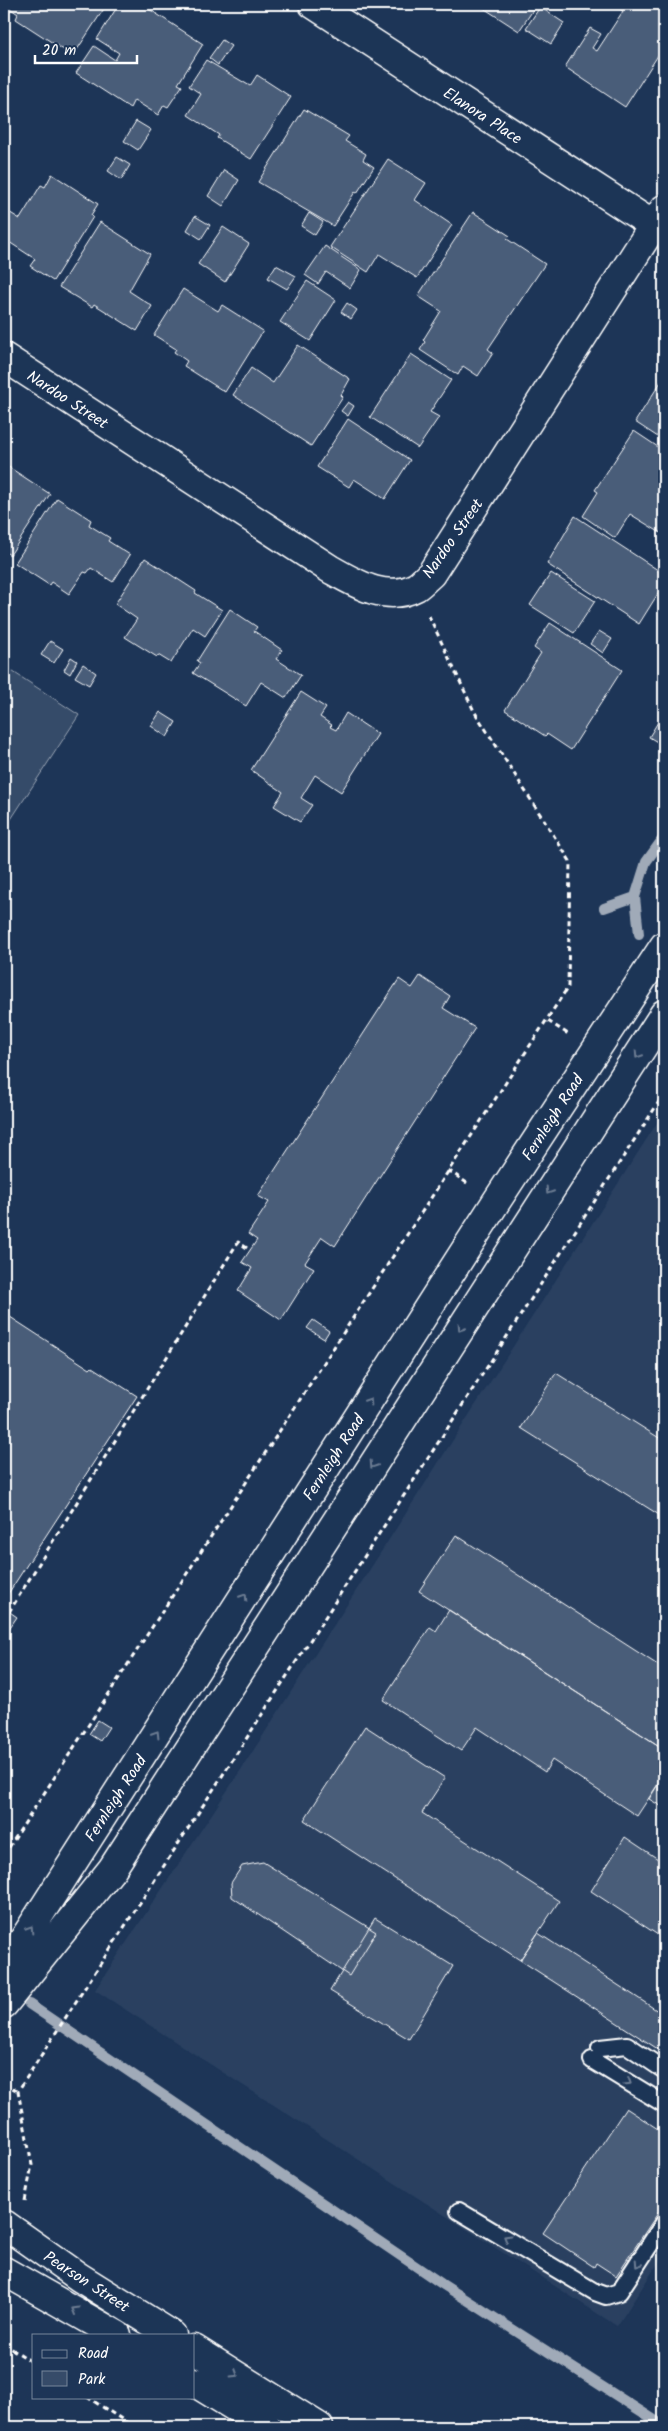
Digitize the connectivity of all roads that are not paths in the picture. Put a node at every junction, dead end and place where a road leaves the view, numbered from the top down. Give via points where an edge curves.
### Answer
1 (313, 4) edge
2 (659, 217) edge
3 (4, 357) edge
4 (664, 946) edge
5 (664, 1014) edge
6 (4, 1970) edge
7 (4, 2004) edge
8 (664, 2070) edge
9 (664, 2104) edge
10 (459, 2211) dead end
11 (664, 2223) edge
12 (4, 2224) edge
13 (4, 2271) edge
14 (115, 2334) edge
15 (170, 2334) edge
16 (195, 2349) edge
17 (195, 2383) edge
18 (267, 2427) edge
19 (319, 2427) edge

1 - 2 street, Elanora Place
2 - 3 street, Nardoo Street via 446,553 431,574 416,587 397,592 376,591 330,569
6 -> 4 street, Fernleigh Road
5 -> 7 street via 112,1869
8 -> 9 lane via 627,2045 596,2054
11 -> 10 lane via 620,2292 606,2296
12 - 15 street, Pearson Street via 79,2277
14 -> 13 street, Pearson Street
16 -> 19 street
17 - 18 street

